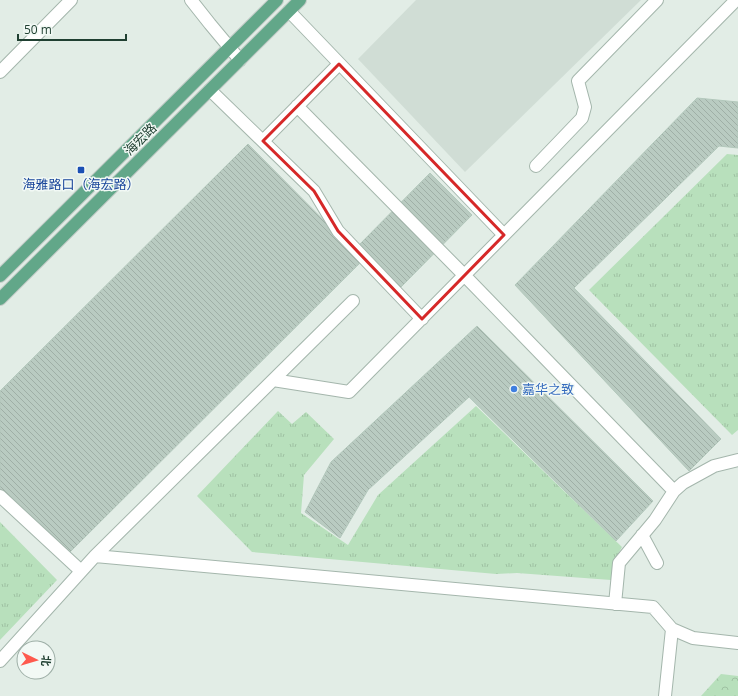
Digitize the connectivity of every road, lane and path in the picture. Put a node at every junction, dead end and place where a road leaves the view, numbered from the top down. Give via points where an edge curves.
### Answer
1 (71, 0) edge
2 (191, 0) edge
3 (277, 0) edge
4 (300, 0) edge
5 (657, 0) edge
6 (736, 0) edge
7 (289, 11) junction
8 (230, 47) junction
9 (240, 60) junction
10 (339, 64) junction
11 (0, 72) edge
12 (210, 90) junction
13 (297, 106) junction
14 (263, 141) junction
15 (536, 166) dead end
16 (504, 235) junction
17 (0, 276) edge
18 (465, 276) junction
19 (0, 299) edge
20 (353, 301) dead end
21 (422, 319) junction
22 (273, 380) junction
23 (738, 460) edge
24 (674, 491) junction
25 (0, 496) edge
26 (642, 535) junction
27 (95, 556) junction
28 (657, 563) dead end
29 (81, 571) junction
30 (615, 604) junction
31 (672, 629) junction
32 (738, 643) edge
33 (0, 661) edge
34 (666, 696) edge

1 - 11 street
2 - 8 street
3 - 8 main road, 海宏路
4 - 7 main road, 海宏路
5 - 15 street via 578,81 585,106 582,118
6 - 16 street
7 - 9 main road, 海宏路
7 - 10 street
8 - 9 street
8 - 17 main road, 海宏路
9 - 12 main road, 海宏路
10 - 13 street
10 - 16 street
12 - 14 street
12 - 19 main road, 海宏路
13 - 14 street
13 - 18 street
14 - 21 street via 314,191 338,231
16 - 18 street
18 - 21 street
18 - 24 street
20 - 22 street
21 - 22 street via 349,392
22 - 27 street
23 - 24 street via 714,466 683,483
24 - 26 street
25 - 29 street
26 - 28 street
26 - 30 street via 618,563
27 - 29 street
27 - 30 street
29 - 33 street
30 - 31 street via 653,607
31 - 32 street via 693,638
31 - 34 street

